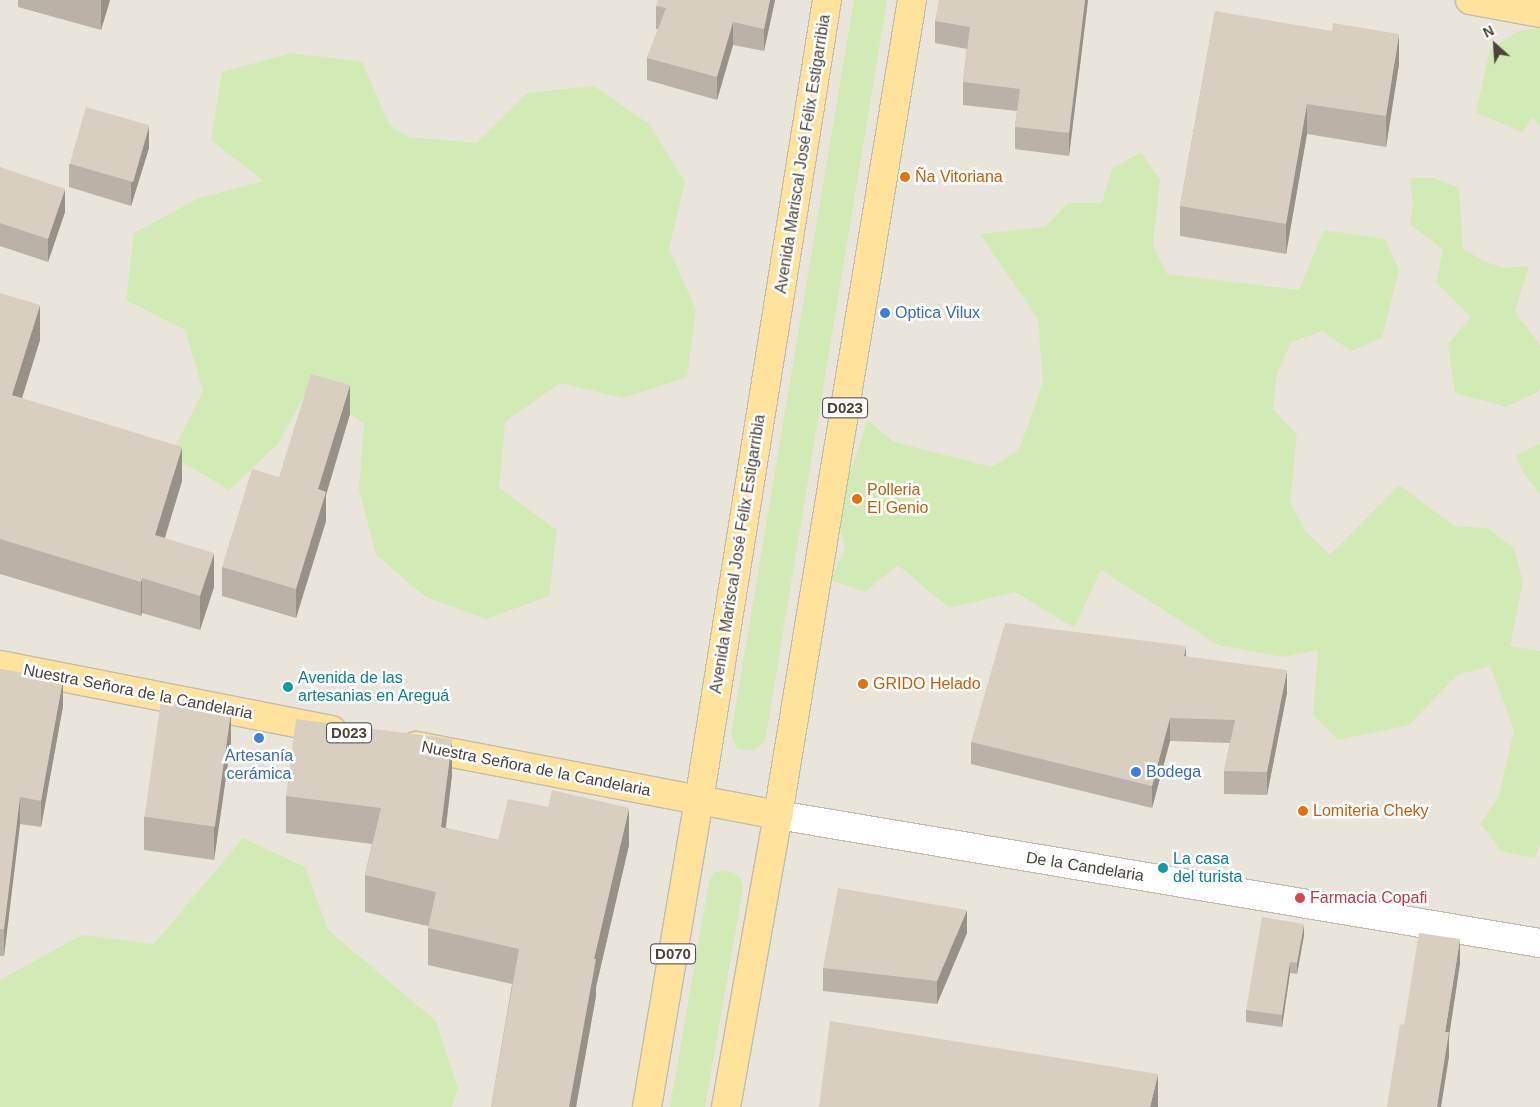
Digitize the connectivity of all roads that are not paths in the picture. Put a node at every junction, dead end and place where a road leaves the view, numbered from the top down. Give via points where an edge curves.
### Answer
1 (827, 0) edge
2 (912, 0) edge
3 (1470, 0) edge
4 (1540, 13) edge
5 (0, 665) edge
6 (359, 735) edge
7 (388, 741) edge
8 (699, 801) junction
9 (778, 816) junction
10 (1540, 943) edge
11 (646, 1107) edge
12 (726, 1107) edge

1 - 8 main road, Avenida Mariscal José Félix Estigarribia
2 - 9 main road, D023
3 - 4 main road
5 - 6 main road, Nuestra Señora de la Candelaria / D023
7 - 8 main road, Nuestra Señora de la Candelaria / D023
8 - 9 main road, Nuestra Señora de la Candelaria / D023
8 - 11 main road, Avenida Mariscal José Félix Estigarribia / D070
9 - 10 street, De la Candelaria
9 - 12 main road

